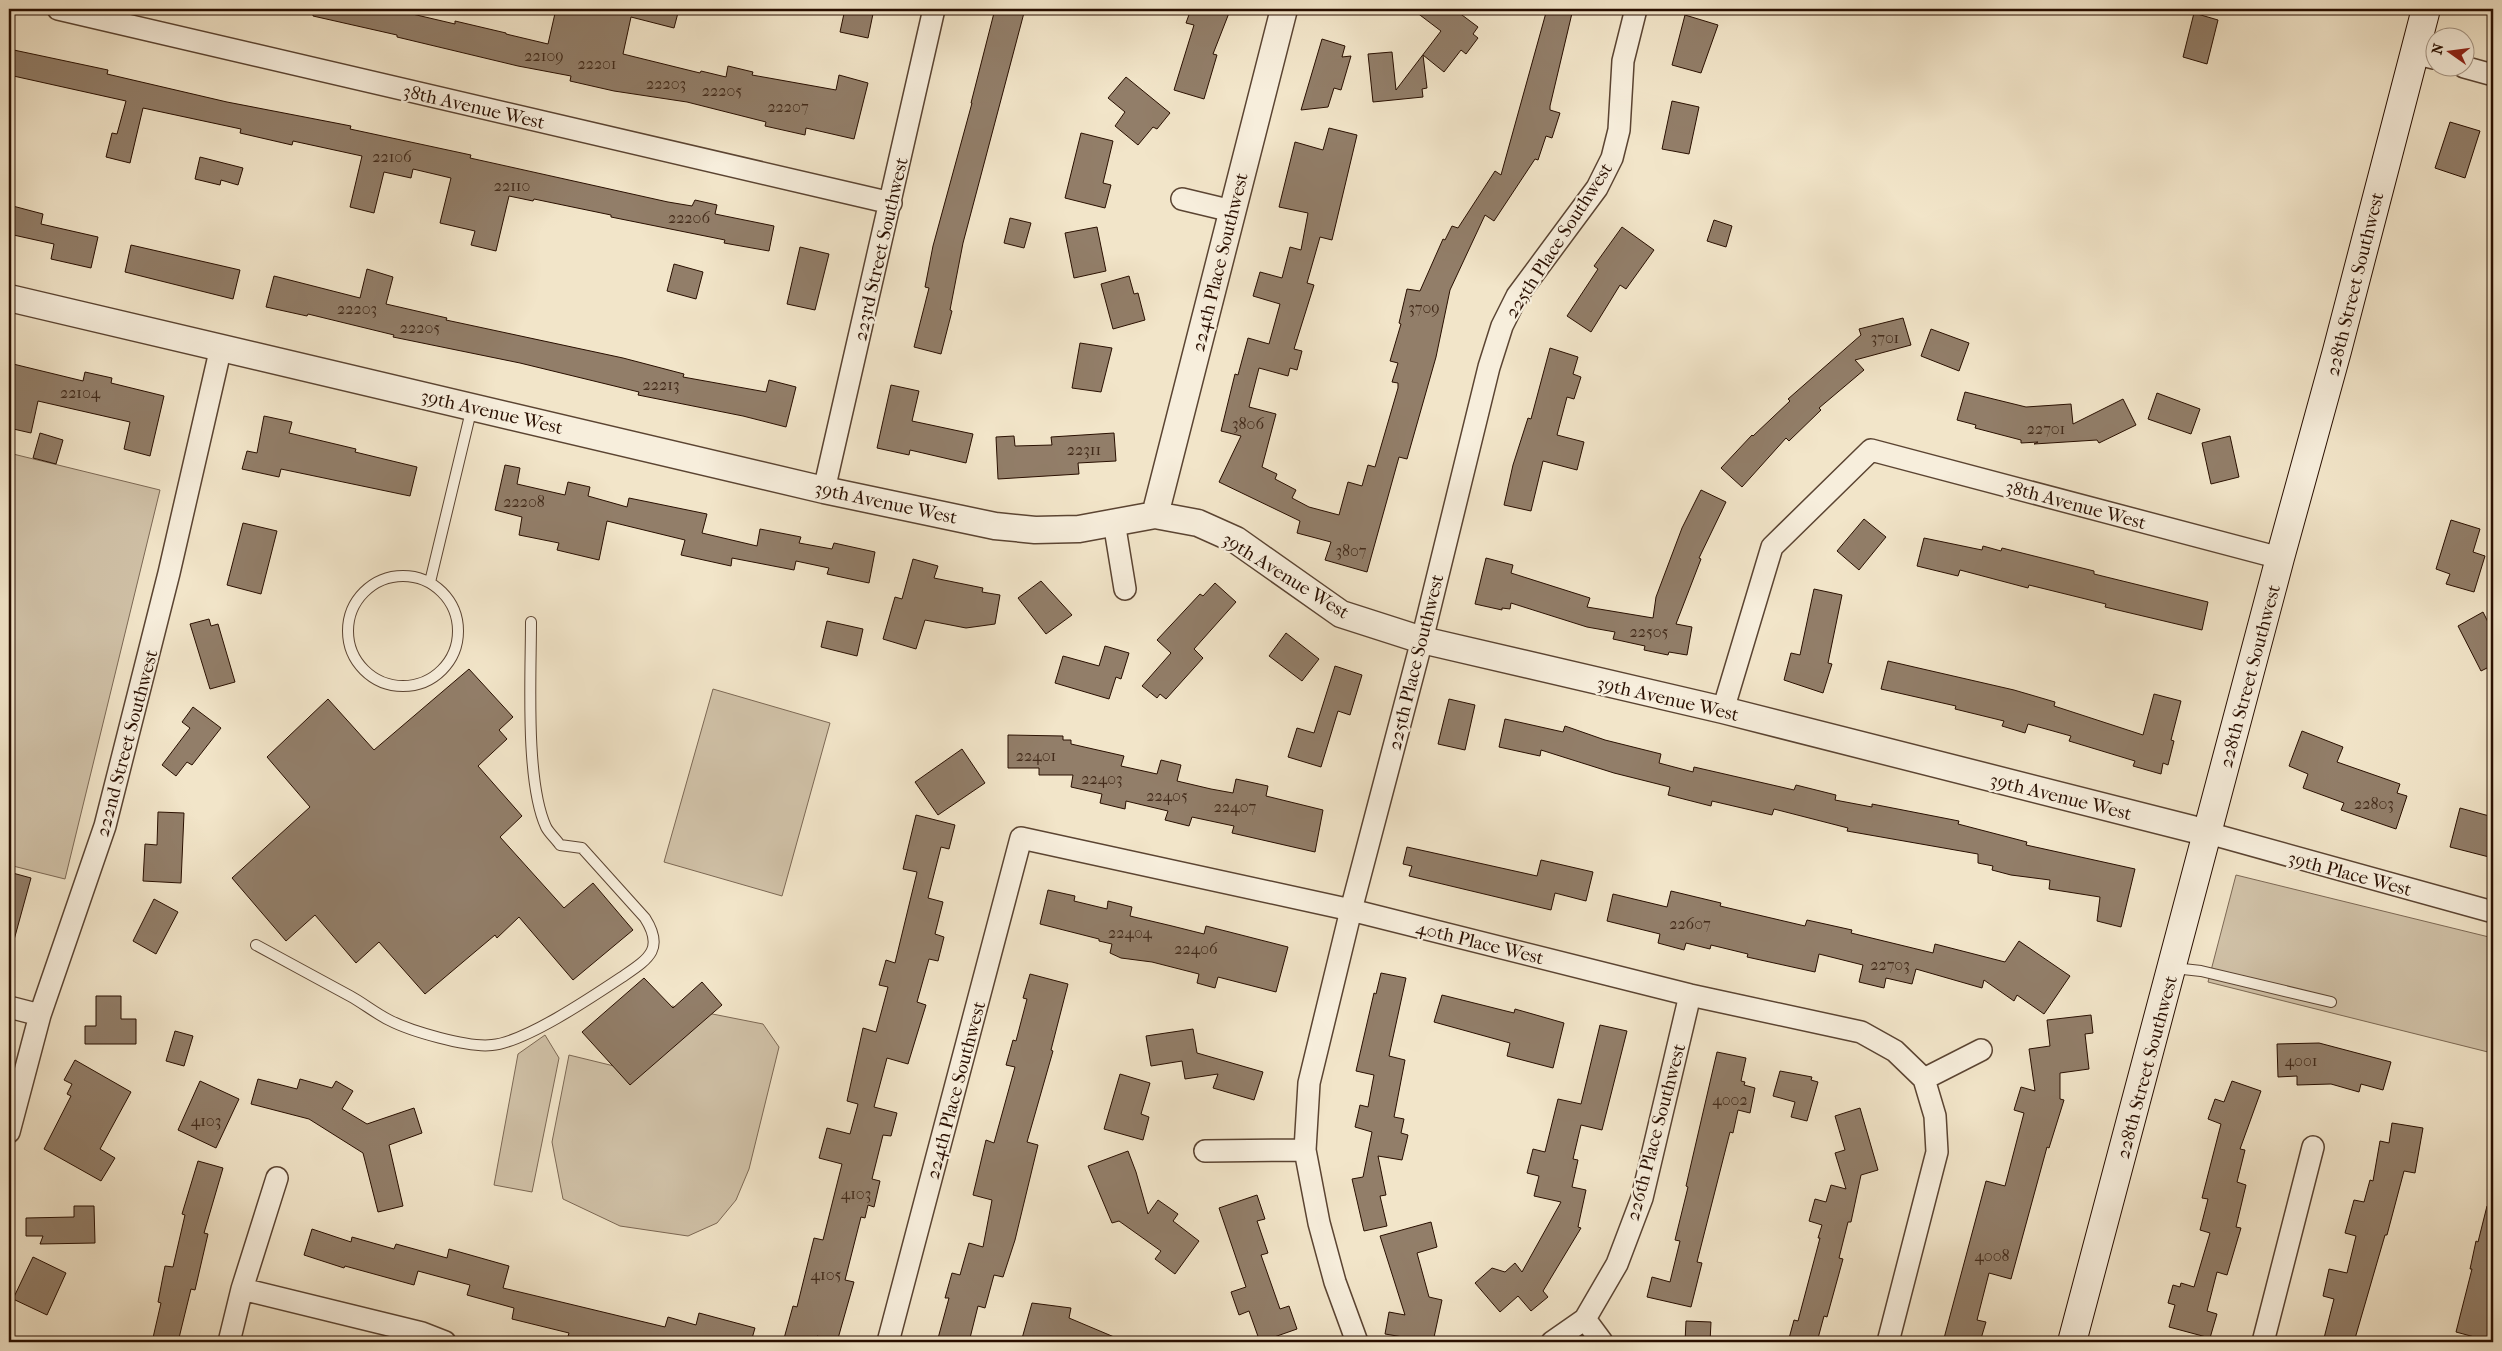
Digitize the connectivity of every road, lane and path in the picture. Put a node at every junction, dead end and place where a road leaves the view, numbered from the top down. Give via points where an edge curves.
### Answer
1 (58, 9) edge
2 (934, 9) edge
3 (1284, 9) edge
4 (1636, 9) edge
5 (2426, 9) edge
6 (2425, 28) edge
7 (2424, 55) edge
8 (2474, 70) edge
9 (2493, 75) edge
10 (1182, 199) dead end
11 (891, 203) junction
12 (1232, 211) junction
13 (9, 298) edge
14 (221, 346) junction
15 (472, 406) junction
16 (824, 490) junction
17 (1155, 514) junction
18 (1114, 522) junction
19 (2280, 558) junction
20 (430, 582) junction
21 (1125, 589) dead end
22 (531, 622) dead end
23 (1422, 640) junction
24 (1723, 710) junction
25 (2208, 834) junction
26 (1021, 838) joint
27 (1351, 910) junction
28 (2493, 912) edge
29 (256, 945) dead end
30 (2173, 968) junction
31 (1690, 995) junction
32 (2331, 1002) dead end
33 (9, 1007) edge
34 (40, 1015) junction
35 (1981, 1050) dead end
36 (1924, 1079) junction
37 (9, 1132) edge
38 (2313, 1147) dead end
39 (1305, 1150) junction
40 (1205, 1151) dead end
41 (277, 1178) dead end
42 (242, 1289) junction
43 (1585, 1319) junction
44 (229, 1342) edge
45 (445, 1342) edge
46 (888, 1342) edge
47 (1356, 1342) edge
48 (1552, 1342) edge
49 (1602, 1342) edge
50 (1888, 1342) edge
51 (2072, 1342) edge
52 (2263, 1342) edge

1 - 11 street, 38th Avenue West
2 - 11 street, 223rd Street Southwest
3 - 12 street, 224th Place Southwest
4 - 23 street, 225th Place Southwest via 1623,61 1619,130 1612,158 1597,188 1517,296 1502,326
5 - 6 main road, 228th Street Southwest
7 - 19 main road, 228th Street Southwest
8 - 9 street
10 - 12 street
11 - 16 street, 223rd Street Southwest
12 - 17 street, 224th Place Southwest
13 - 14 street, 39th Avenue West
14 - 15 street, 39th Avenue West
14 - 34 street, 222nd Street Southwest via 169,573 105,826
15 - 16 street, 39th Avenue West
15 - 20 lane
16 - 18 street, 39th Avenue West via 995,526 1035,530 1079,529
17 - 18 street, 39th Avenue West
17 - 23 street, 39th Avenue West via 1198,524 1236,540 1341,614
18 - 21 street
19 - 24 street, 38th Avenue West via 1871,450 1772,547
19 - 25 main road, 228th Street Southwest
20 - 20 lane via 410,575 389,576 370,585 356,600 347,620 348,641 355,661 369,676 389,685 410,687 430,680 446,666 456,648 458,627 450,601
22 - 29 lane via 533,766 546,827 560,844 582,848 645,918 652,930 654,945 648,960 551,1021 508,1042 490,1046 459,1041 389,1020
23 - 24 street, 39th Avenue West
23 - 27 street, 225th Place Southwest
24 - 25 street, 39th Avenue West
25 - 28 street, 39th Place West
25 - 30 main road, 228th Street Southwest
26 - 27 street, 40th Place West
26 - 46 street, 224th Place Southwest
27 - 31 street, 40th Place West
27 - 39 street, 225th Place Southwest via 1309,1084
30 - 32 lane via 2201,971
30 - 51 main road, 228th Street Southwest
31 - 36 street, 40th Place West via 1861,1032 1895,1051
31 - 43 street, 226th Place Southwest via 1642,1198 1617,1264
33 - 34 street
34 - 37 street, 222nd Street Southwest
35 - 36 street
36 - 50 street via 1935,1116 1936,1152
38 - 52 street
39 - 40 street
39 - 47 street, 225th Place Southwest via 1319,1223
41 - 42 street
42 - 44 street
42 - 45 street via 422,1333
43 - 48 street
43 - 49 street

